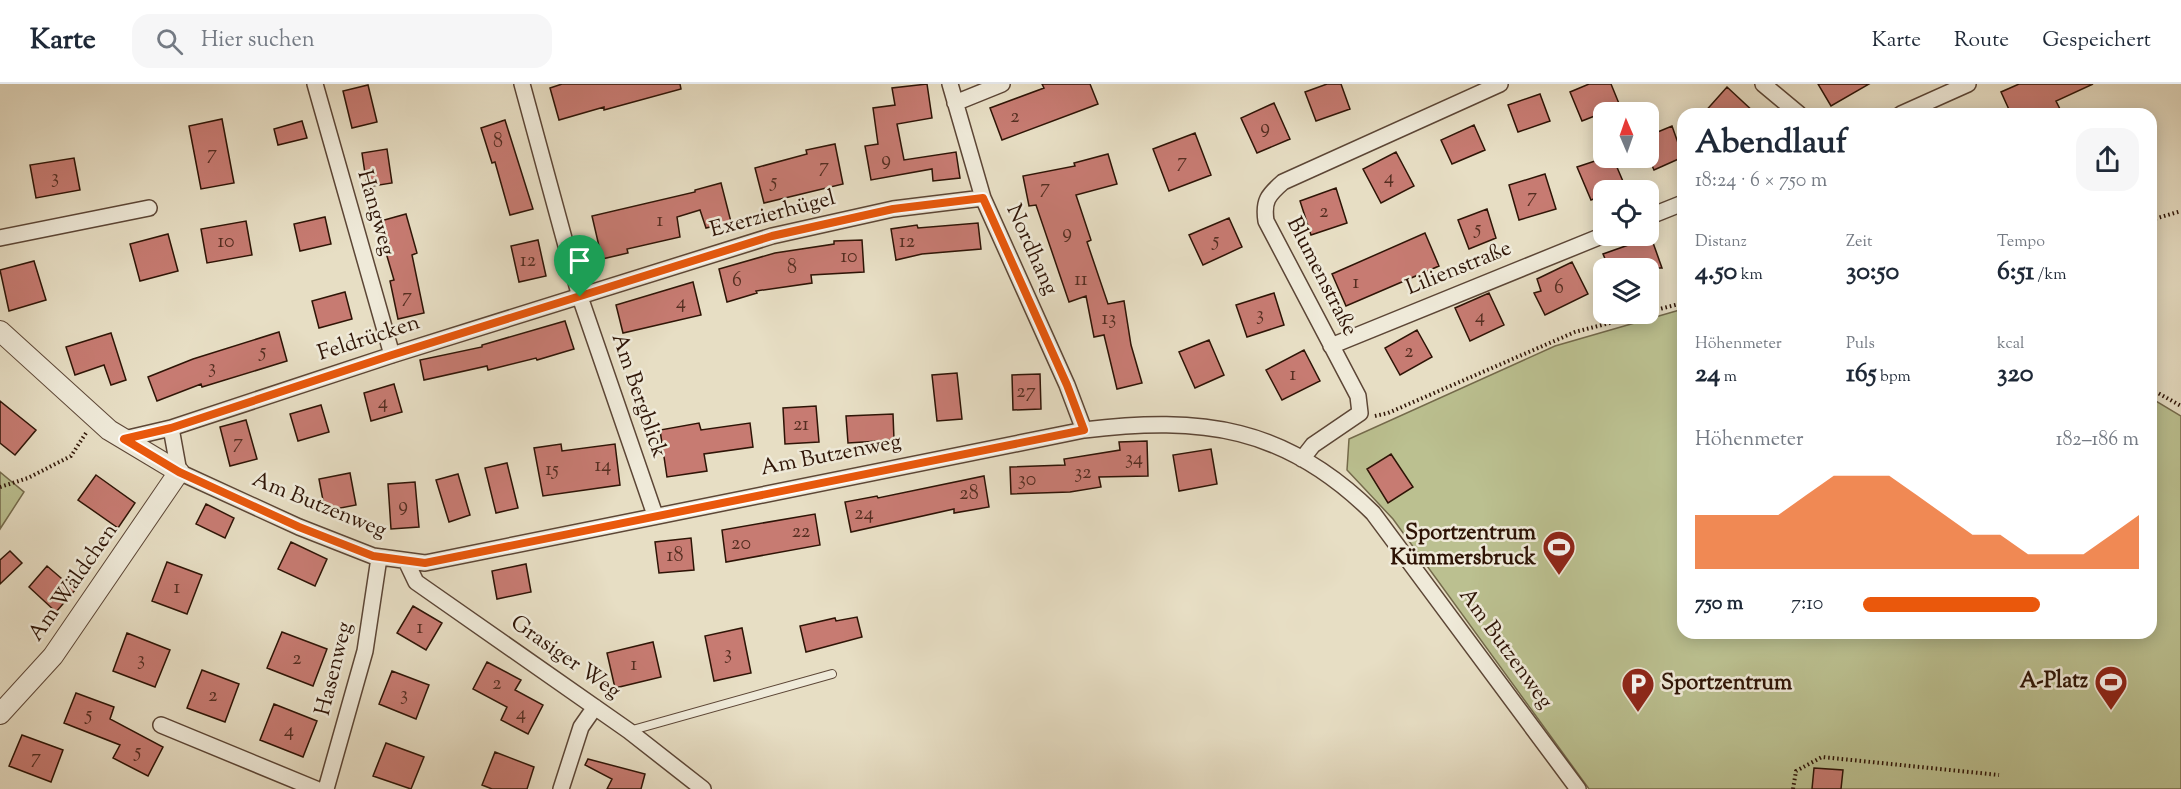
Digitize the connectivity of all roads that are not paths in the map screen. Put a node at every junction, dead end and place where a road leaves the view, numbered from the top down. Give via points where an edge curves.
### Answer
1 (315, 84) edge
2 (522, 84) edge
3 (950, 84) edge
4 (1002, 84) edge
5 (1500, 84) edge
6 (1763, 84) edge
7 (1968, 84) edge
8 (955, 103) junction
9 (1792, 108) edge
10 (1914, 108) edge
11 (983, 198) junction
12 (1677, 205) edge
13 (148, 208) dead end
14 (1659, 213) edge
15 (0, 238) edge
16 (1593, 239) edge
17 (580, 297) junction
18 (0, 331) edge
19 (1331, 346) junction
20 (392, 355) junction
21 (171, 428) junction
22 (1084, 430) junction
23 (124, 439) junction
24 (1302, 459) junction
25 (179, 472) junction
26 (655, 515) junction
27 (379, 558) junction
28 (406, 561) junction
29 (832, 674) dead end
30 (595, 707) junction
31 (0, 714) edge
32 (161, 725) dead end
33 (629, 732) junction
34 (316, 789) edge
35 (326, 789) edge
36 (561, 789) edge
37 (704, 789) edge
38 (1578, 789) edge

1 - 20 street, Hangweg
2 - 17 street, Am Bergblick
3 - 8 street, Nordhang
4 - 8 street
5 - 19 street, Blumenstraße via 1283,182 1268,195 1264,206 1266,221
6 - 9 street
7 - 10 street
8 - 11 street, Nordhang
11 - 17 street, Exerzierhügel via 893,209 772,236
11 - 22 street, Nordhang
12 - 14 street
13 - 15 street
16 - 19 street, Lilienstraße
17 - 20 street, Feldrücken
17 - 26 street, Am Bergblick
18 - 23 street, Am Butzenweg
19 - 24 street, Blumenstraße via 1358,396 1360,413 1313,445
20 - 21 street, Feldrücken
21 - 23 street, Feldrücken
21 - 25 street
22 - 24 street, Am Butzenweg via 1201,424 1265,441
22 - 26 street, Am Butzenweg
23 - 25 street, Am Butzenweg
24 - 38 street, Am Butzenweg via 1347,487 1373,513
25 - 27 street, Am Butzenweg via 299,527
25 - 31 street, Am Wäldchen via 53,656
26 - 28 street, Am Butzenweg via 425,563
27 - 28 street, Am Butzenweg
27 - 35 street, Hasenweg via 365,651
28 - 30 street, Grasiger Weg via 416,582
29 - 33 lane
30 - 33 street, Grasiger Weg
30 - 36 street via 581,726
32 - 34 street
33 - 37 street, Grasiger Weg

